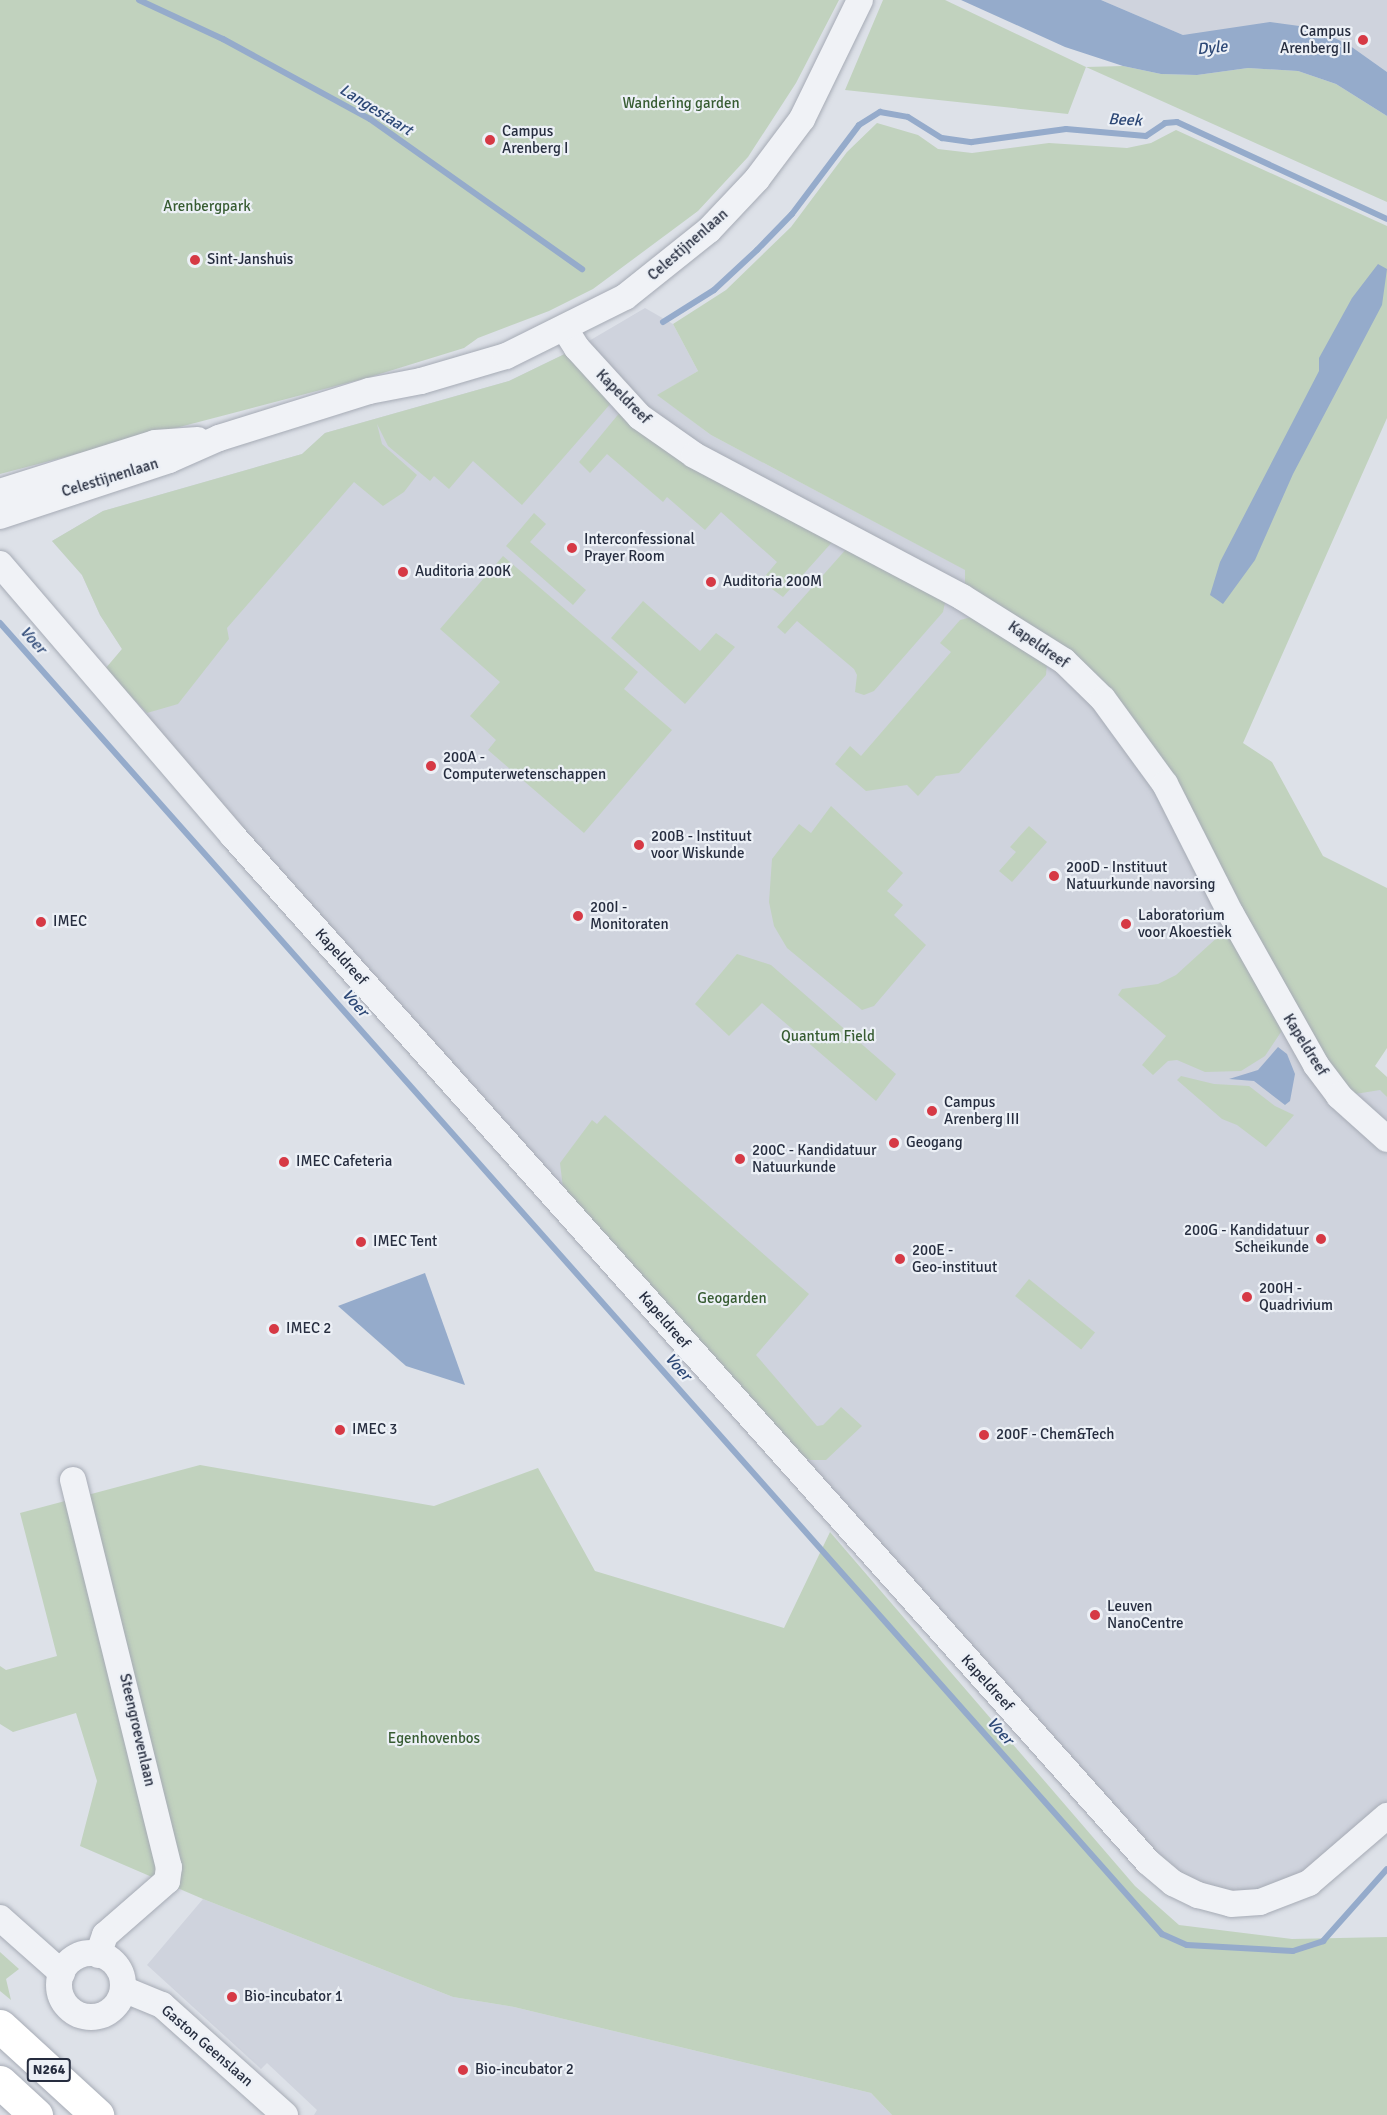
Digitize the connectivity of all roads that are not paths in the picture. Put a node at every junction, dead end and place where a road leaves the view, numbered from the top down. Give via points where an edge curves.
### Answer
1 (860, 0) edge
2 (565, 330) junction
3 (219, 438) junction
4 (0, 492) edge
5 (0, 516) edge
6 (0, 564) edge
7 (1387, 1138) edge
8 (73, 1480) dead end
9 (1387, 1816) edge
10 (0, 1918) edge
11 (98, 1955) junction
12 (62, 1973) junction
13 (118, 1998) junction
14 (0, 2026) edge
15 (0, 2082) edge
16 (36, 2115) edge
17 (97, 2115) edge
18 (263, 2115) edge
19 (285, 2115) edge

1 - 2 street, Celestijnenlaan via 802,119 758,178 709,230 637,289
2 - 3 street, Celestijnenlaan via 506,356 421,381 369,391
2 - 7 street, Kapeldreef via 627,403 674,442 1018,630 1072,669 1103,699 1165,784 1231,914 1316,1065 1340,1096
3 - 4 street, Celestijnenlaan via 155,443
3 - 5 street, Celestijnenlaan via 169,460
6 - 9 street, Kapeldreef via 233,836 1107,1818 1173,1883 1231,1904 1284,1895 1309,1883
8 - 11 street, Steengroevenlaan via 169,1867 167,1881 105,1935
10 - 12 street
11 - 12 street via 80,1956
11 - 13 street via 115,1965
12 - 13 street via 61,1997 75,2013 95,2017
13 - 18 street, Gaston Geenslaan via 164,2021
13 - 19 street, Gaston Geenslaan via 162,2005
14 - 17 highway, N264
15 - 16 highway, N264

